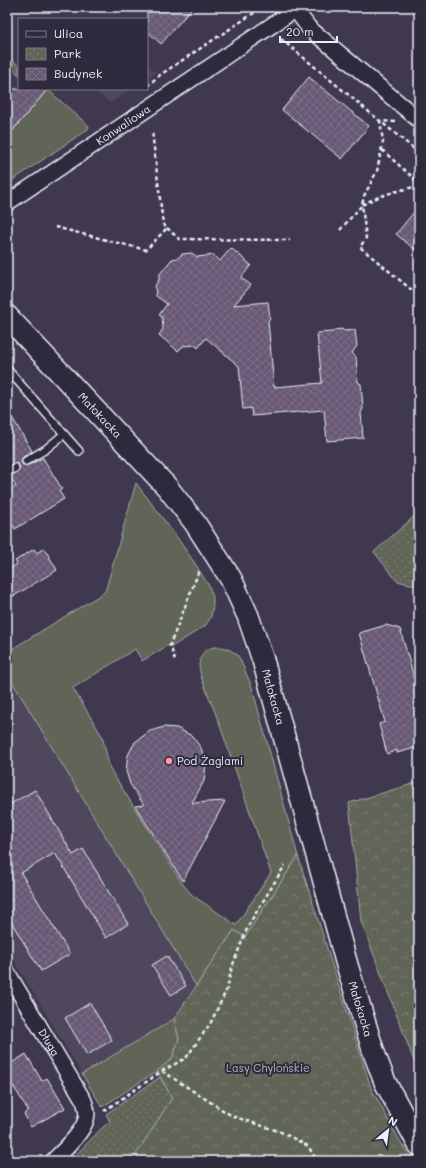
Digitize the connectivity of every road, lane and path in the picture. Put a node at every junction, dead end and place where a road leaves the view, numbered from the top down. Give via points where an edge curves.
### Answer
1 (262, 7) edge
2 (297, 8) edge
3 (269, 27) junction
4 (148, 85) edge
5 (419, 120) edge
6 (380, 121) junction
7 (152, 131) dead end
8 (382, 150) junction
9 (419, 153) edge
10 (419, 183) edge
11 (419, 186) edge
12 (7, 203) edge
13 (362, 205) junction
14 (55, 227) dead end
15 (167, 228) junction
16 (340, 230) dead end
17 (290, 240) dead end
18 (419, 296) edge
19 (7, 316) edge
20 (7, 369) edge
21 (64, 434) junction
22 (79, 451) dead end
23 (26, 461) dead end
24 (15, 468) dead end
25 (7, 472) edge
26 (199, 571) dead end
27 (175, 660) dead end
28 (285, 865) dead end
29 (7, 972) edge
30 (162, 1072) junction
31 (102, 1112) dead end
32 (419, 1145) edge
33 (53, 1161) edge
34 (317, 1161) edge

1 - 4 path
2 - 3 street, Konwaliowa
2 - 5 street via 309,28
3 - 6 path
3 - 12 street, Konwaliowa
6 - 8 path
6 - 9 path
7 - 15 path via 163,224
8 - 10 path
8 - 13 path via 377,171
11 - 13 path via 393,192
13 - 16 path
13 - 18 path via 366,238 360,247
14 - 15 path via 146,250
15 - 17 path via 179,239
19 - 32 main road, Małokacka via 166,487 195,523 231,579 264,660 347,965 374,1053 385,1082
20 - 21 lane
21 - 22 lane
21 - 23 lane
24 - 25 lane
26 - 27 path via 170,645
28 - 30 path via 248,926 232,967 227,989 210,1024 186,1058
29 - 33 street, Długa via 84,1101 87,1114 82,1128
30 - 31 path
30 - 34 path via 232,1116 281,1132 308,1146

